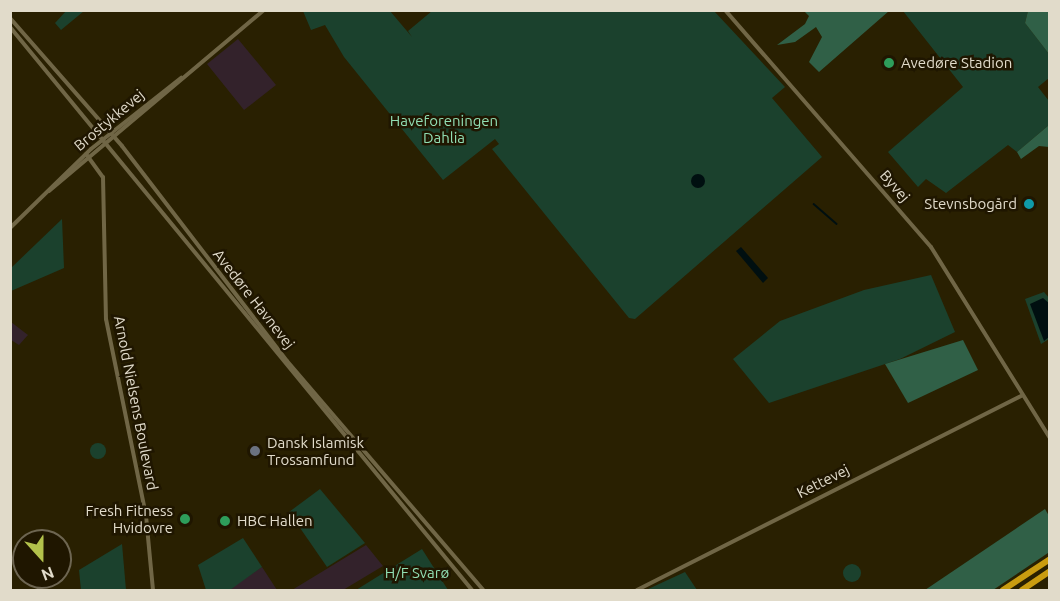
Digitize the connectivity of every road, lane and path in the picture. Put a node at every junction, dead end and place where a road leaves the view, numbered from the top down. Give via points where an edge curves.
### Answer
1 (264, 10) edge
2 (725, 10) edge
3 (10, 18) edge
4 (10, 27) edge
5 (189, 73) junction
6 (110, 133) junction
7 (104, 138) junction
8 (115, 138) junction
9 (109, 143) junction
10 (86, 154) junction
11 (90, 158) junction
12 (49, 191) junction
13 (10, 228) edge
14 (1023, 395) junction
15 (1050, 438) edge
16 (1050, 559) edge
17 (1050, 571) edge
18 (153, 591) edge
19 (472, 591) edge
20 (483, 591) edge
21 (637, 591) edge
22 (1003, 591) edge
23 (1022, 591) edge

1 - 5 street, Brostykkevej
2 - 14 street, Byvej via 931,246
3 - 6 street, Avedøre Havnevej
4 - 7 street, Avedøre Havnevej
5 - 6 street, Brostykkevej
5 - 8 street, Brostykkevej
6 - 7 street, Brostykkevej
6 - 8 street, Avedøre Havnevej
7 - 9 street, Avedøre Havnevej
7 - 10 street, Brostykkevej
8 - 9 street, Brostykkevej
8 - 20 street, Avedøre Havnevej via 287,361
9 - 11 street, Brostykkevej
9 - 19 street, Avedøre Havnevej via 263,341
10 - 11 street, Arnold Nielsens Boulevard
10 - 12 street, Brostykkevej
11 - 12 street, Brostykkevej
11 - 18 street, Arnold Nielsens Boulevard via 103,177 106,319 146,516
12 - 13 street, Brostykkevej
14 - 15 street, Byvej
14 - 21 street, Kettevej
16 - 22 highway
17 - 23 highway

